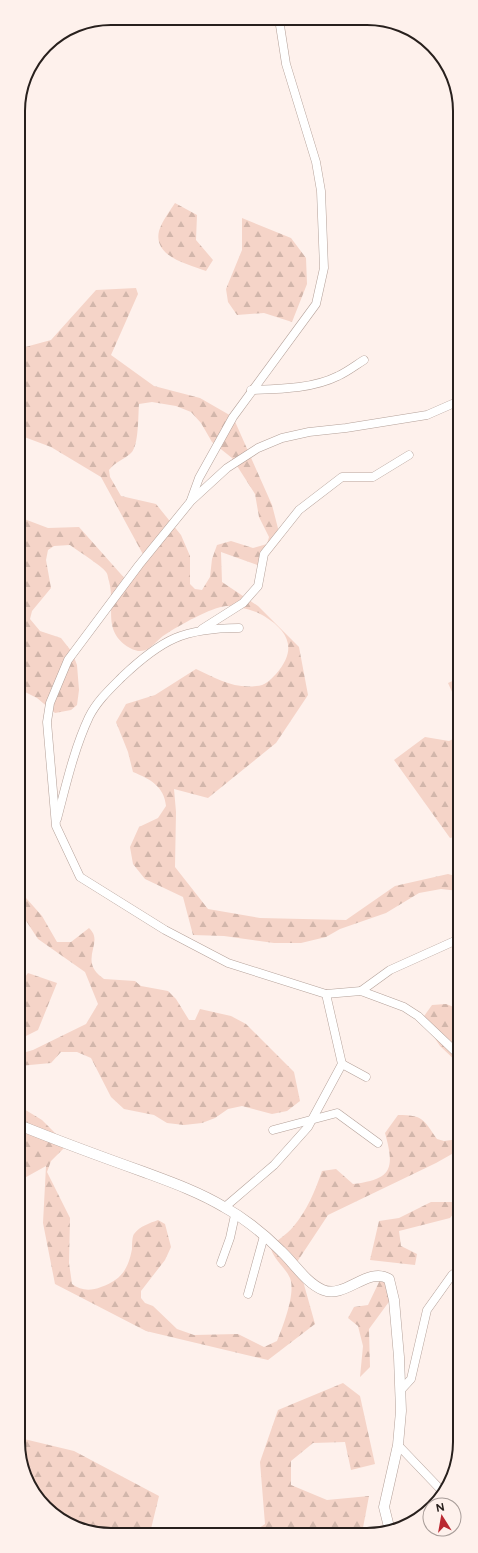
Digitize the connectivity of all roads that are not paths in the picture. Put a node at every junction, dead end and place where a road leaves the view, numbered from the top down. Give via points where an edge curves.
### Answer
1 (280, 25) edge
2 (364, 360) dead end
3 (251, 390) junction
4 (453, 404) edge
5 (409, 455) dead end
6 (191, 501) junction
7 (239, 628) dead end
8 (200, 630) junction
9 (56, 826) junction
10 (453, 942) edge
11 (361, 991) junction
12 (326, 994) junction
13 (453, 1049) edge
14 (342, 1064) junction
15 (366, 1077) dead end
16 (315, 1118) junction
17 (25, 1127) edge
18 (273, 1130) dead end
19 (378, 1143) dead end
20 (225, 1207) junction
21 (235, 1215) junction
22 (264, 1236) junction
23 (221, 1263) dead end
24 (453, 1275) edge
25 (248, 1294) dead end
26 (400, 1391) junction
27 (398, 1445) junction
28 (440, 1488) edge
29 (388, 1525) edge

1 - 3 street via 286,64 316,162 321,191 324,268 316,304
2 - 3 street via 337,377 320,382 304,386
3 - 6 street via 202,472
4 - 6 street via 427,415 308,432 270,443 227,468
5 - 8 street via 373,477 342,476 299,510 264,554 258,586 243,603
6 - 9 street via 68,660 56,685 47,722
7 - 8 street
8 - 9 street via 167,641 142,658 95,707 76,752
9 - 12 street via 80,877 165,930 228,963
10 - 11 street via 390,970
11 - 12 street
11 - 13 street via 404,1007 418,1016
12 - 14 street
14 - 15 street
14 - 16 street
16 - 18 street
16 - 19 street via 337,1113
16 - 20 street via 274,1165
17 - 20 street via 189,1189
20 - 21 street
21 - 22 street
21 - 23 street
22 - 25 street
22 - 26 street via 312,1284 323,1290 334,1291 374,1276 389,1278 394,1300
24 - 26 street via 427,1310 411,1379
26 - 27 street
27 - 28 street
27 - 29 street via 384,1508

